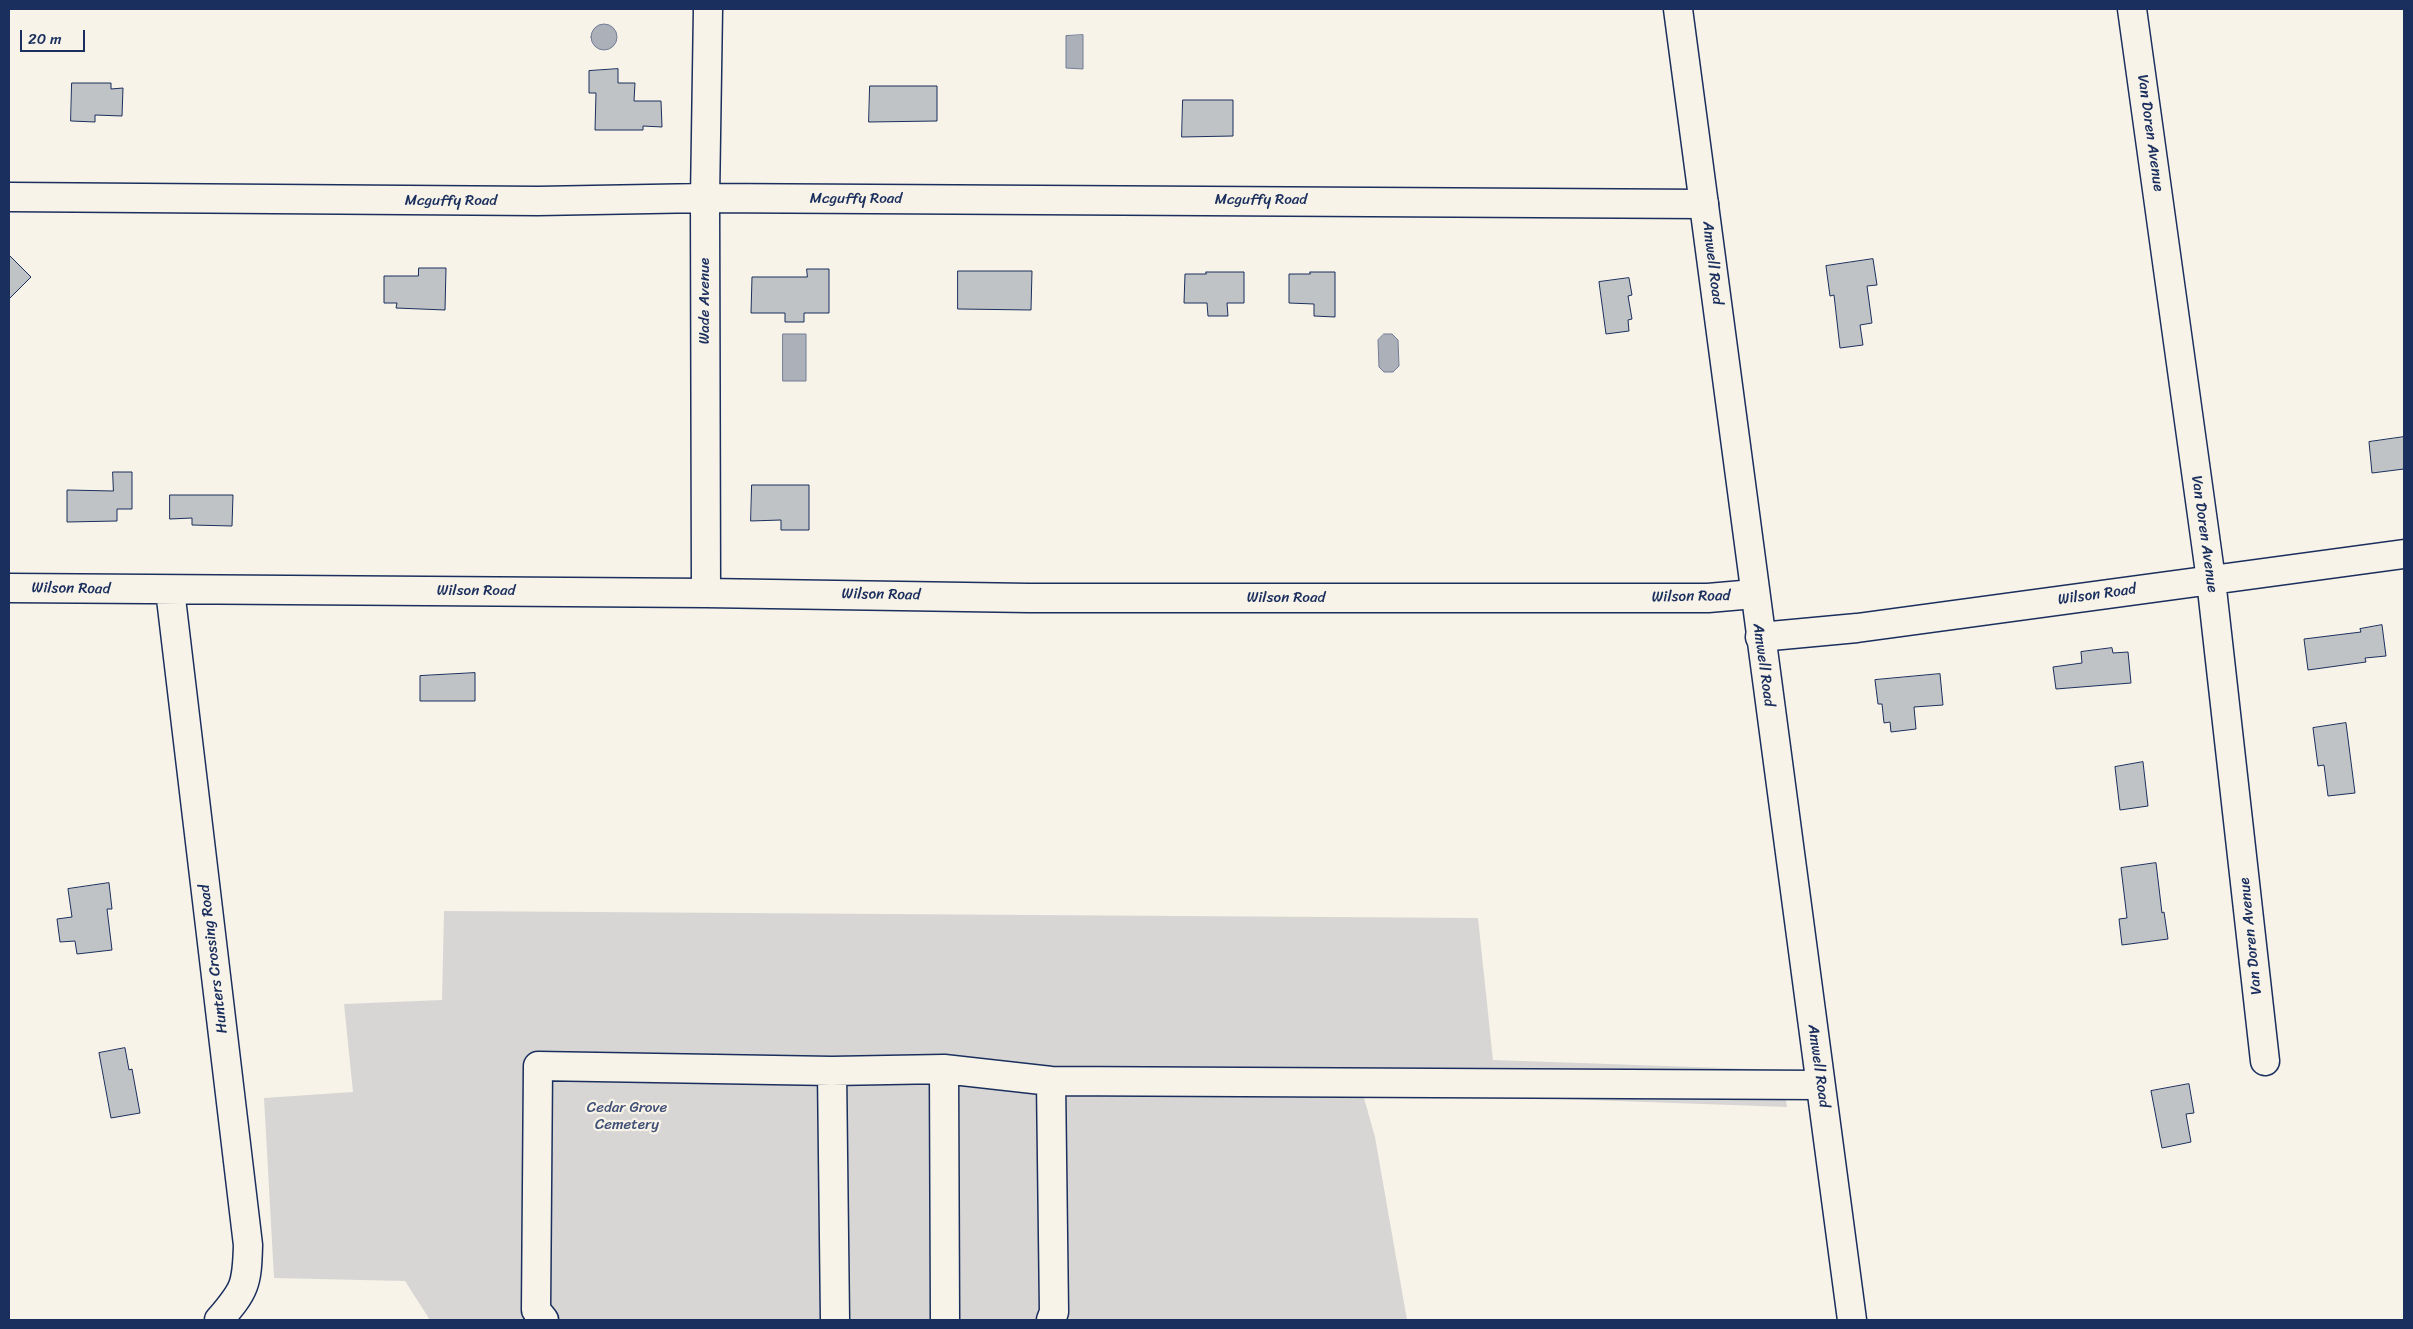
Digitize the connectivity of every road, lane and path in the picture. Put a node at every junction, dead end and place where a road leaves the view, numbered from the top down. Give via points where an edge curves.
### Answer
1 (708, 9) edge
2 (1678, 9) edge
3 (2132, 9) edge
4 (9, 197) edge
5 (705, 198) junction
6 (1704, 204) junction
7 (2404, 554) edge
8 (2211, 580) junction
9 (9, 588) edge
10 (170, 590) junction
11 (706, 593) junction
12 (1754, 594) junction
13 (1760, 637) junction
14 (2264, 1061) dead end
15 (944, 1069) junction
16 (832, 1071) junction
17 (1051, 1081) junction
18 (1820, 1085) junction
19 (218, 1320) edge
20 (544, 1320) edge
21 (835, 1320) edge
22 (945, 1320) edge
23 (1051, 1320) edge
24 (1852, 1320) edge

1 - 5 street, Wade Avenue
2 - 6 street, Amwell Road
3 - 8 street, Van Doren Avenue
4 - 5 street, Mcguffy Road via 528,201
5 - 6 street, Mcguffy Road
5 - 11 street, Wade Avenue
6 - 12 street, Amwell Road
7 - 8 street, Wilson Road
8 - 13 street, Wilson Road via 1857,628
8 - 14 street, Van Doren Avenue
9 - 10 street, Wilson Road
10 - 11 street, Wilson Road
10 - 19 street, Hunters Crossing Road via 248,1245 247,1271 240,1295
11 - 12 street, Wilson Road via 1029,598 1708,598
12 - 13 street, Amwell Road
13 - 18 street, Amwell Road
15 - 16 street
15 - 17 street
15 - 22 street
16 - 20 street via 538,1066 536,1310
16 - 21 street
17 - 18 street
17 - 23 street via 1054,1312
18 - 24 street, Amwell Road

